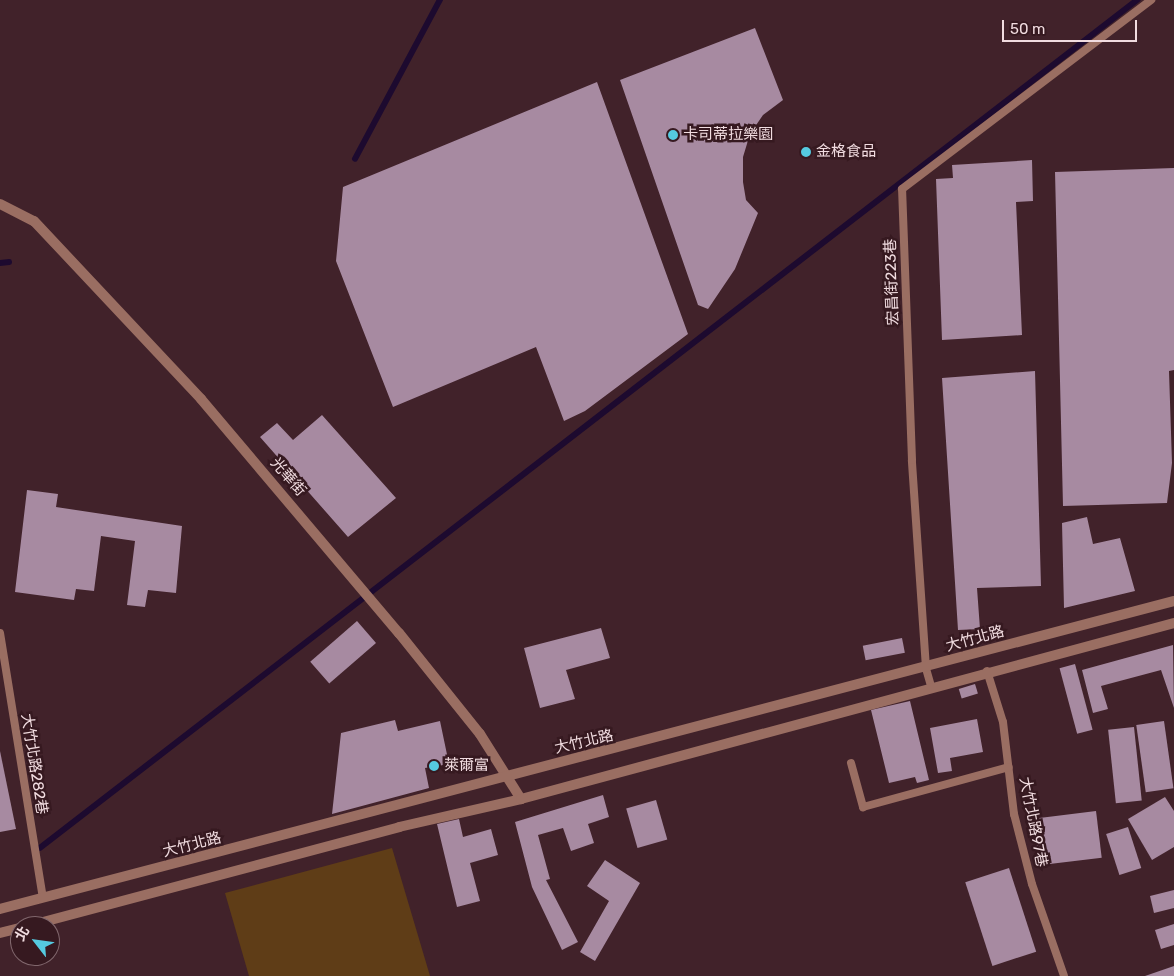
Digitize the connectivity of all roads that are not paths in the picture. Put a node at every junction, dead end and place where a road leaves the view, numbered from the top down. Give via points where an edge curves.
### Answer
1 (1151, 0) edge
2 (0, 204) edge
3 (1174, 601) edge
4 (1174, 622) edge
5 (0, 633) edge
6 (926, 668) junction
7 (987, 671) junction
8 (931, 686) junction
9 (851, 763) dead end
10 (1008, 767) junction
11 (508, 776) junction
12 (522, 799) junction
13 (43, 898) junction
14 (0, 909) edge
15 (60, 917) edge
16 (1064, 976) edge

1 - 6 lane, 宏昌街223巷 via 902,189 912,460
2 - 11 street, 光華街 via 34,221 201,399 399,633 480,734
3 - 6 street, 大竹北路
4 - 7 street
5 - 13 lane, 大竹北路282巷
6 - 8 lane, 宏昌街223巷
6 - 11 street, 大竹北路
7 - 8 street
7 - 10 lane, 大竹北路97巷 via 1003,722
8 - 12 street
9 - 10 lane via 863,806
10 - 16 lane, 大竹北路97巷 via 1014,814 1032,884
11 - 12 street, 光華街
11 - 13 street, 大竹北路
12 - 15 street via 400,826
13 - 14 street, 大竹北路

